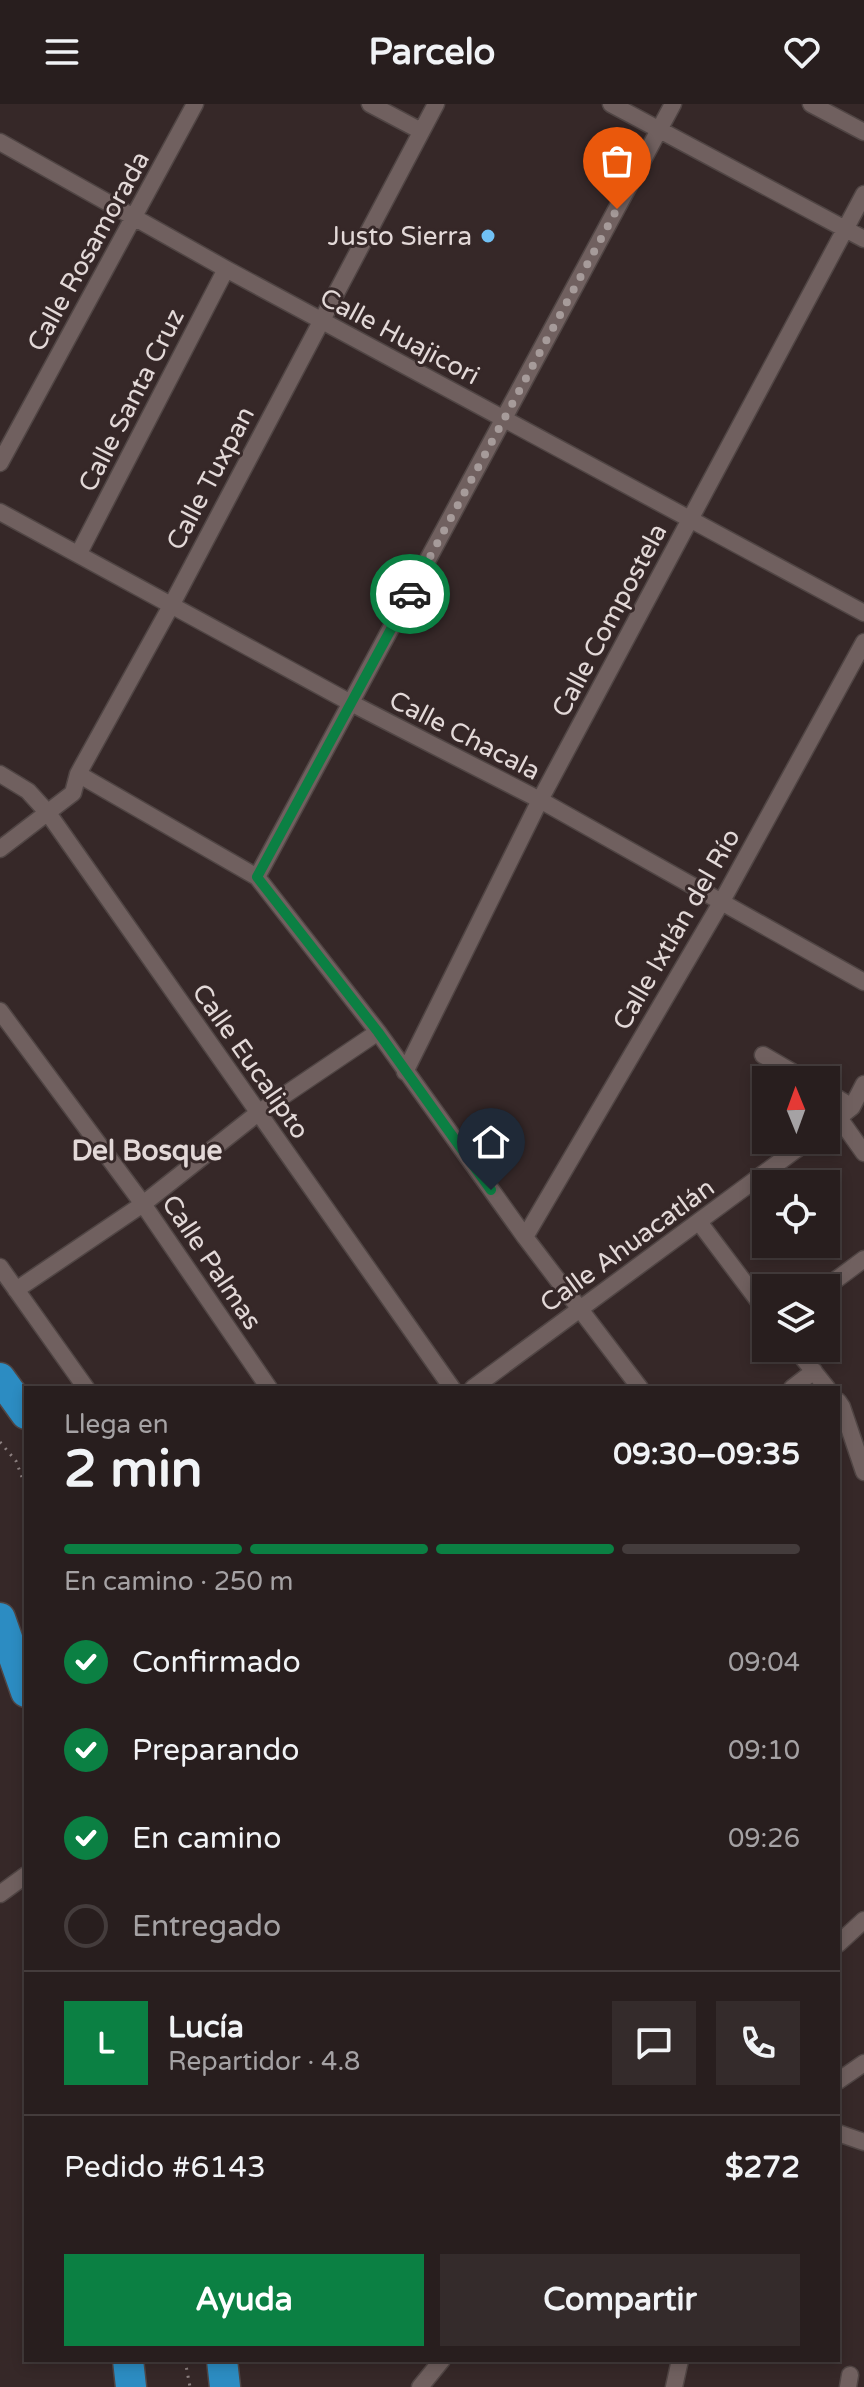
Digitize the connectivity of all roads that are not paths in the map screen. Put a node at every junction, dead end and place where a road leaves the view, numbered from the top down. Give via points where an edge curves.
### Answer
1 (195, 104) edge
2 (370, 104) edge
3 (436, 104) edge
4 (611, 104) edge
5 (673, 104) edge
6 (811, 104) edge
7 (659, 130) junction
8 (421, 131) junction
9 (864, 132) edge
10 (0, 142) edge
11 (864, 194) edge
12 (134, 218) junction
13 (845, 229) junction
14 (864, 239) edge
15 (226, 269) junction
16 (320, 320) junction
17 (504, 419) junction
18 (0, 463) edge
19 (0, 512) edge
20 (689, 519) junction
21 (79, 553) junction
22 (172, 604) junction
23 (864, 613) edge
24 (864, 642) edge
25 (351, 703) junction
26 (0, 774) edge
27 (78, 774) junction
28 (540, 800) junction
29 (48, 813) junction
30 (0, 849) edge
31 (257, 877) junction
32 (722, 901) junction
33 (864, 982) edge
34 (0, 1011) edge
35 (378, 1032) junction
36 (763, 1055) dead end
37 (782, 1066) edge
38 (405, 1072) junction
39 (864, 1084) edge
40 (840, 1100) edge
41 (852, 1107) junction
42 (258, 1113) junction
43 (840, 1117) edge
44 (840, 1130) edge
45 (864, 1153) edge
46 (790, 1154) edge
47 (143, 1204) junction
48 (699, 1222) junction
49 (525, 1237) junction
50 (864, 1259) edge
51 (0, 1267) edge
52 (840, 1277) edge
53 (16, 1290) junction
54 (752, 1292) edge
55 (581, 1307) junction
56 (807, 1362) edge
57 (814, 1371) junction
58 (0, 1378) edge
59 (85, 1386) edge
60 (268, 1386) edge
61 (451, 1386) edge
62 (476, 1386) edge
63 (639, 1386) edge
64 (795, 1386) edge
65 (825, 1386) edge
66 (840, 1404) edge
67 (24, 1411) edge
68 (864, 1472) edge
69 (0, 1618) edge
70 (24, 1686) edge
71 (24, 1876) edge
72 (0, 1894) edge
73 (864, 1920) edge
74 (840, 1942) edge
75 (864, 2063) edge
76 (840, 2080) edge
77 (840, 2134) edge
78 (864, 2142) edge
79 (128, 2362) edge
80 (222, 2362) edge
81 (440, 2362) edge
82 (680, 2362) edge
83 (674, 2384) edge
84 (131, 2387) edge
85 (225, 2387) edge
86 (420, 2387) edge

1 - 12 street, Calle Rosamorada
2 - 8 street
3 - 8 street, Calle Tuxpan
4 - 7 street
5 - 7 street
6 - 9 street
7 - 13 street
7 - 17 street
8 - 16 street, Calle Tuxpan
10 - 12 street, Calle Huajicori
11 - 13 street, Calle Compostela
12 - 15 street, Calle Huajicori
12 - 18 street, Calle Rosamorada
13 - 14 street
13 - 20 street, Calle Compostela
15 - 16 street, Calle Huajicori
15 - 21 street, Calle Santa Cruz
16 - 17 street, Calle Huajicori
16 - 22 street, Calle Tuxpan
17 - 20 street, Calle Huajicori
17 - 25 street
19 - 21 street, Calle Chacala
20 - 23 street, Calle Huajicori
20 - 28 street, Calle Compostela
21 - 22 street, Calle Chacala
22 - 25 street, Calle Chacala
22 - 27 street, Calle Tuxpan
24 - 32 street, Calle Ixtlán del Río
25 - 28 street, Calle Chacala
25 - 31 street
26 - 29 street, Calle Eucalipto via 28,791
27 - 29 street, Calle Tuxpan via 73,793
27 - 31 street
28 - 32 street, Calle Chacala
28 - 38 street, Calle Compostela
29 - 30 street, Calle Tuxpan
29 - 42 street, Calle Eucalipto
31 - 35 street
32 - 33 street, Calle Chacala
32 - 49 street, Calle Ixtlán del Río
34 - 47 street, Calle Palmas
35 - 38 street
35 - 42 street
36 - 37 street
38 - 49 street
39 - 41 street
40 - 41 street
41 - 43 street
42 - 47 street
42 - 61 street, Calle Eucalipto
44 - 45 street
46 - 48 street, Calle Ahuacatlán
47 - 53 street
47 - 60 street, Calle Palmas
48 - 54 street
48 - 55 street, Calle Ahuacatlán
49 - 55 street
50 - 52 street
51 - 53 street
53 - 59 street
55 - 62 street, Calle Ahuacatlán
55 - 63 street
56 - 57 street
57 - 64 street
57 - 65 street
58 - 67 highway
66 - 68 street
69 - 70 highway
71 - 72 street
73 - 74 street
75 - 76 street
77 - 78 street
79 - 84 highway
80 - 85 highway
81 - 86 street
82 - 83 street

